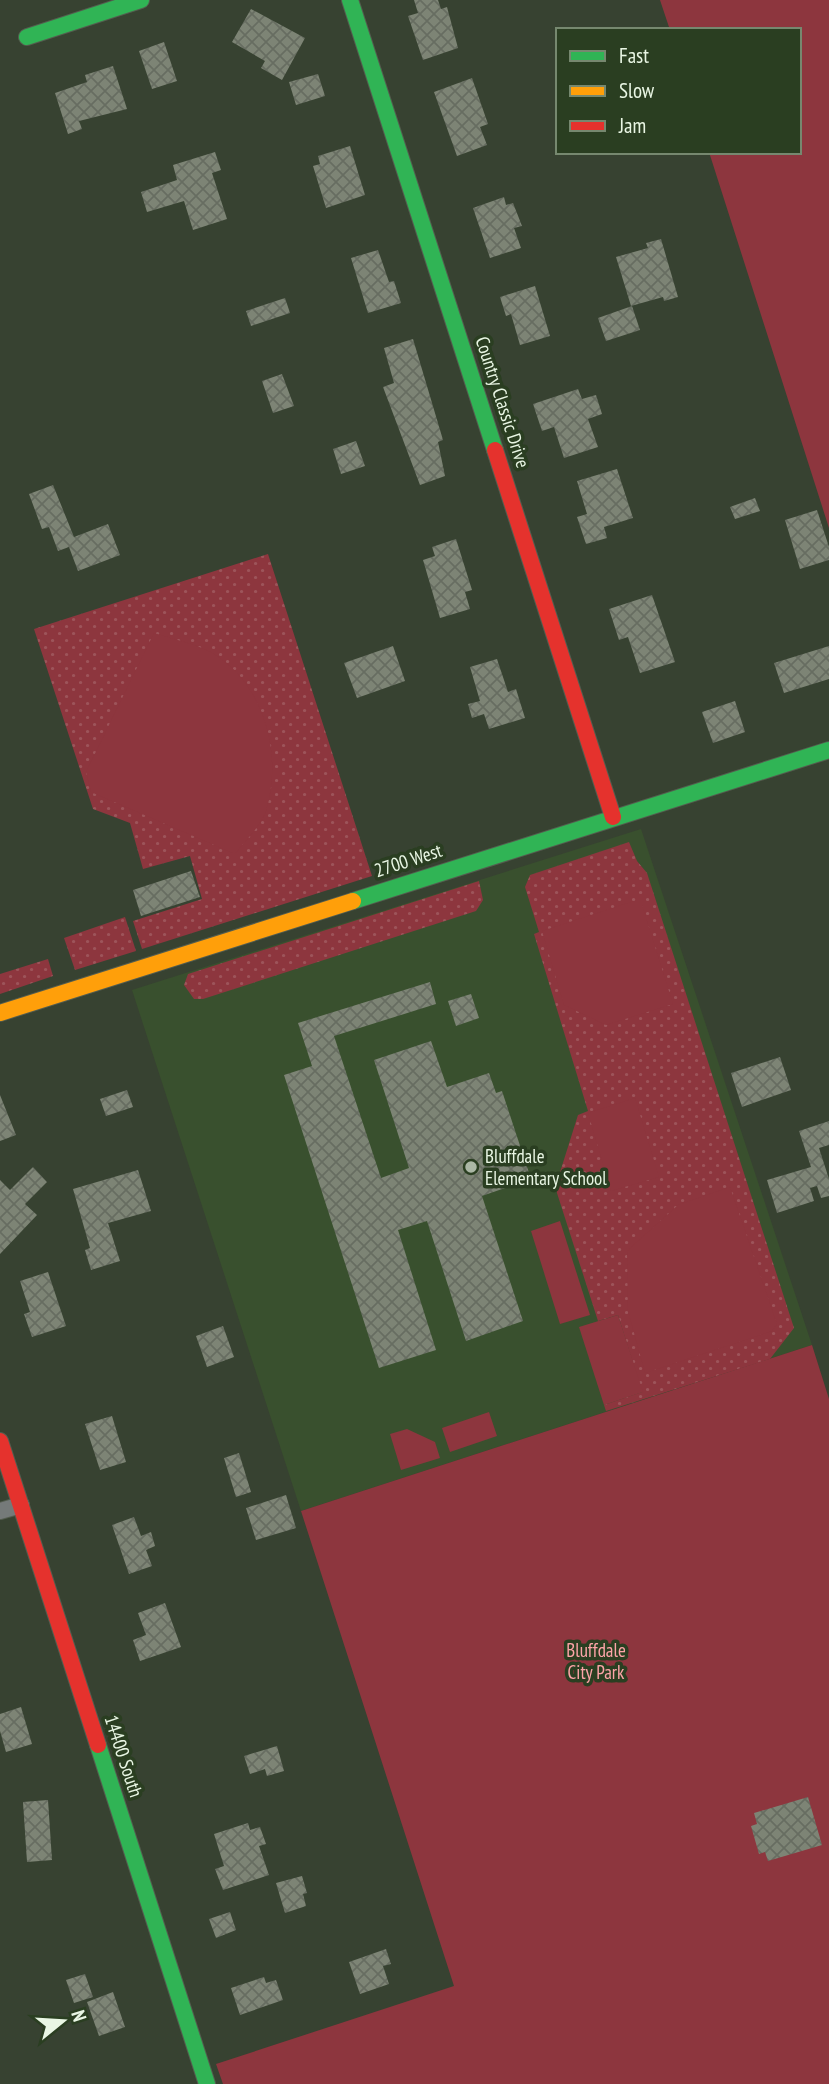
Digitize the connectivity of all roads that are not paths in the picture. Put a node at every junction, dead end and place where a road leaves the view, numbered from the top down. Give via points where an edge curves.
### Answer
1 (141, 0) edge
2 (350, 0) edge
3 (27, 37) dead end
4 (829, 750) edge
5 (613, 817) junction
6 (0, 1013) edge
7 (0, 1441) edge
8 (21, 1505) junction
9 (0, 1511) edge
10 (206, 2084) edge

1 - 3 main road
2 - 5 main road, Country Classic Drive
4 - 5 main road, 2700 West
5 - 6 main road, 2700 West
7 - 8 main road, 14400 South
8 - 9 street
8 - 10 main road, 14400 South

